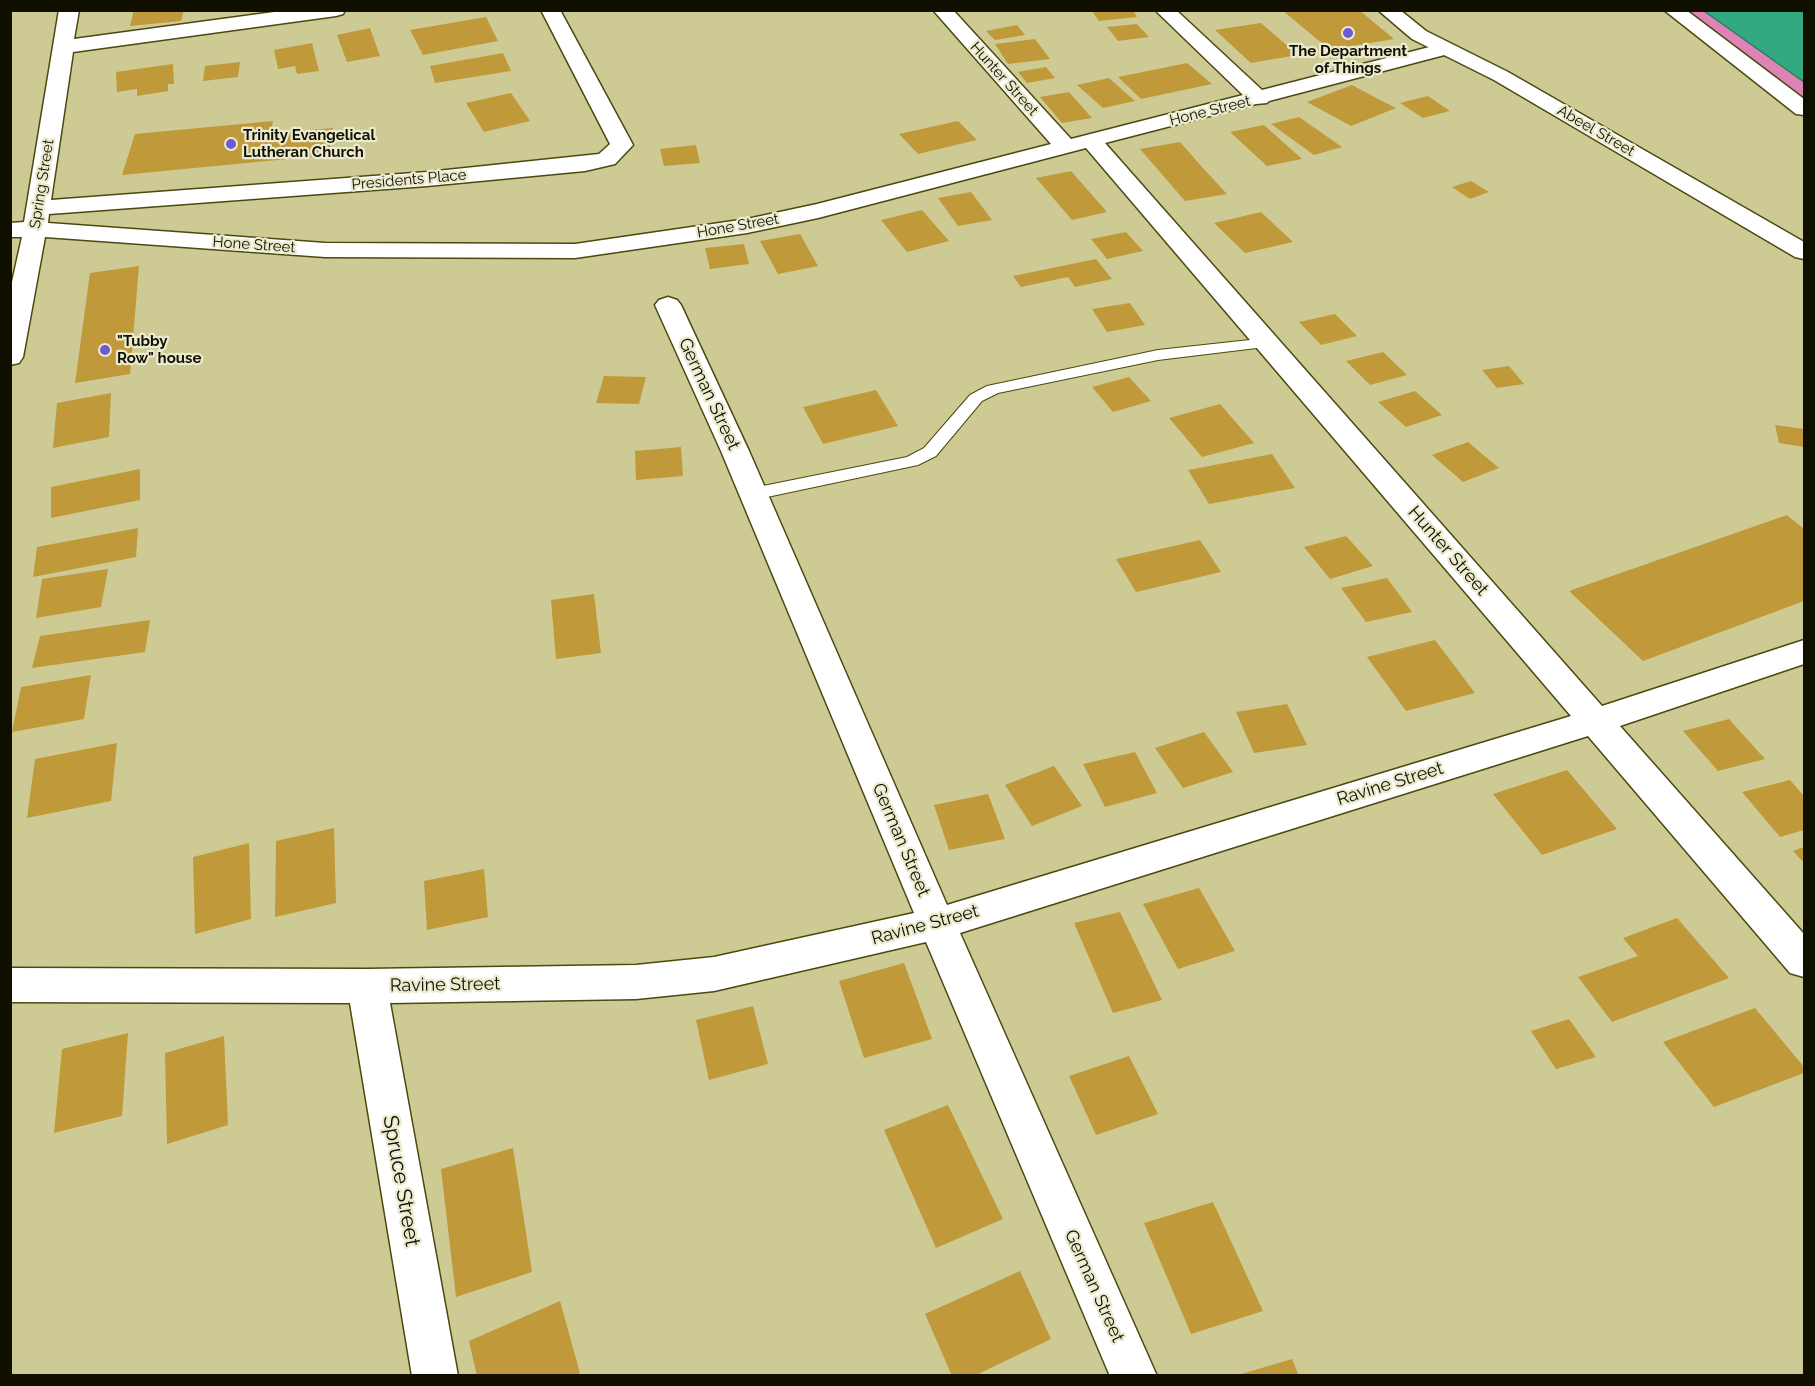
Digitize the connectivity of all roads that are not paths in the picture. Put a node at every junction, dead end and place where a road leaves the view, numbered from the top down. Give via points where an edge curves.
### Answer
1 (69, 10) edge
2 (336, 10) edge
3 (550, 10) edge
4 (942, 10) edge
5 (1164, 10) edge
6 (1388, 10) edge
7 (1673, 10) edge
8 (63, 47) junction
9 (1445, 49) junction
10 (1260, 99) junction
11 (1804, 109) edge
12 (1079, 144) junction
13 (36, 219) junction
14 (10, 230) edge
15 (1804, 252) edge
16 (668, 305) dead end
17 (1268, 343) junction
18 (10, 357) edge
19 (753, 494) junction
20 (1804, 652) edge
21 (1596, 721) junction
22 (937, 924) junction
23 (1804, 961) edge
24 (10, 985) edge
25 (367, 986) junction
26 (435, 1376) edge
27 (1134, 1376) edge

1 - 8 street, Spring Street
2 - 8 street
3 - 13 street, Presidents Place via 622,145 607,159 585,165
4 - 12 street, Hunter Street
5 - 10 street
6 - 9 street, Abeel Street
7 - 11 street
8 - 13 street, Spring Street
9 - 10 street, Hone Street
9 - 15 street, Abeel Street via 1563,111
10 - 12 street, Hone Street
12 - 13 street, Hone Street via 818,211 747,226 575,251 325,250
12 - 17 street, Hunter Street
13 - 14 street, Hone Street
13 - 18 street, Spring Street
16 - 19 street, German Street
17 - 19 lane via 1146,357 993,389 976,398 930,452 912,461
17 - 21 street, Hunter Street
19 - 22 street, German Street
20 - 21 street, Ravine Street
21 - 22 street, Ravine Street
21 - 23 street, Hunter Street
22 - 25 street, Ravine Street via 714,974 636,982
22 - 27 street, German Street
24 - 25 street, Ravine Street
25 - 26 street, Spruce Street

